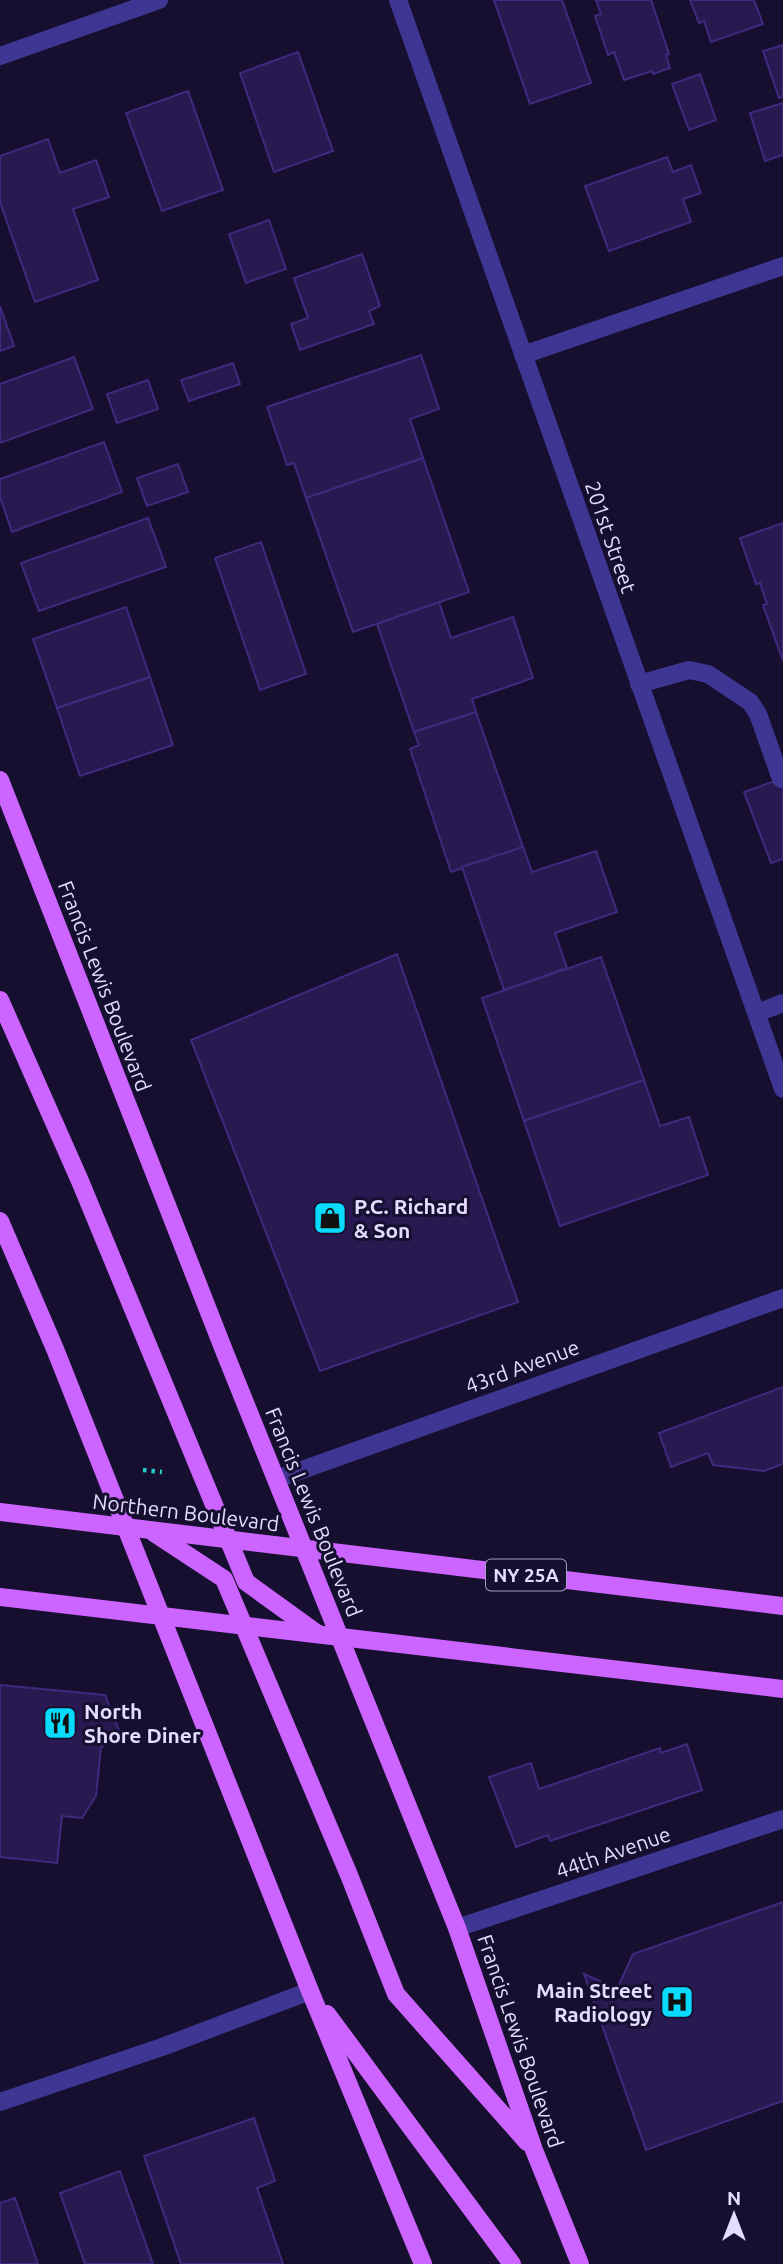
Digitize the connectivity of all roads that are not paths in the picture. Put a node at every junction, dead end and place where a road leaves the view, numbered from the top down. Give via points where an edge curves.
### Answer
1 (159, 0) edge
2 (398, 0) edge
3 (0, 56) edge
4 (783, 266) edge
5 (523, 355) junction
6 (639, 684) junction
7 (781, 779) dead end
8 (0, 780) edge
9 (0, 1000) edge
10 (783, 1003) edge
11 (757, 1013) junction
12 (783, 1089) edge
13 (0, 1221) edge
14 (783, 1298) edge
15 (277, 1479) junction
16 (0, 1512) edge
17 (126, 1527) junction
18 (150, 1530) junction
19 (228, 1540) junction
20 (304, 1549) junction
21 (0, 1597) edge
22 (783, 1606) edge
23 (161, 1616) junction
24 (245, 1626) junction
25 (320, 1635) junction
26 (340, 1637) junction
27 (783, 1689) edge
28 (783, 1819) edge
29 (457, 1928) junction
30 (310, 1991) junction
31 (0, 2102) edge
32 (534, 2150) junction
33 (423, 2264) edge
34 (512, 2264) edge
35 (580, 2264) edge

1 - 3 street
2 - 5 street, 201st Street
4 - 5 street
5 - 6 street, 201st Street
6 - 7 street via 689,670 709,674 750,702
6 - 11 street, 201st Street
8 - 15 main road, Francis Lewis Boulevard
9 - 19 main road
10 - 11 street
11 - 12 street, 201st Street
13 - 17 main road
14 - 15 street, 43rd Avenue
15 - 20 main road, Francis Lewis Boulevard
16 - 17 main road, Northern Boulevard / NY 25A
17 - 18 main road, Northern Boulevard / NY 25A
17 - 23 main road
18 - 19 main road, Northern Boulevard / NY 25A
18 - 24 main road via 224,1579
19 - 20 main road, Northern Boulevard / NY 25A
19 - 25 main road via 246,1582
20 - 22 main road, Northern Boulevard / NY 25A
20 - 26 main road, Francis Lewis Boulevard
21 - 23 main road
23 - 24 main road
23 - 30 main road
24 - 25 main road
24 - 32 main road via 396,1994
25 - 26 main road
26 - 27 main road
26 - 29 main road, Francis Lewis Boulevard
28 - 29 street, 44th Avenue
29 - 32 main road, Francis Lewis Boulevard
30 - 31 street
30 - 33 main road
30 - 34 main road
32 - 35 main road, Francis Lewis Boulevard

